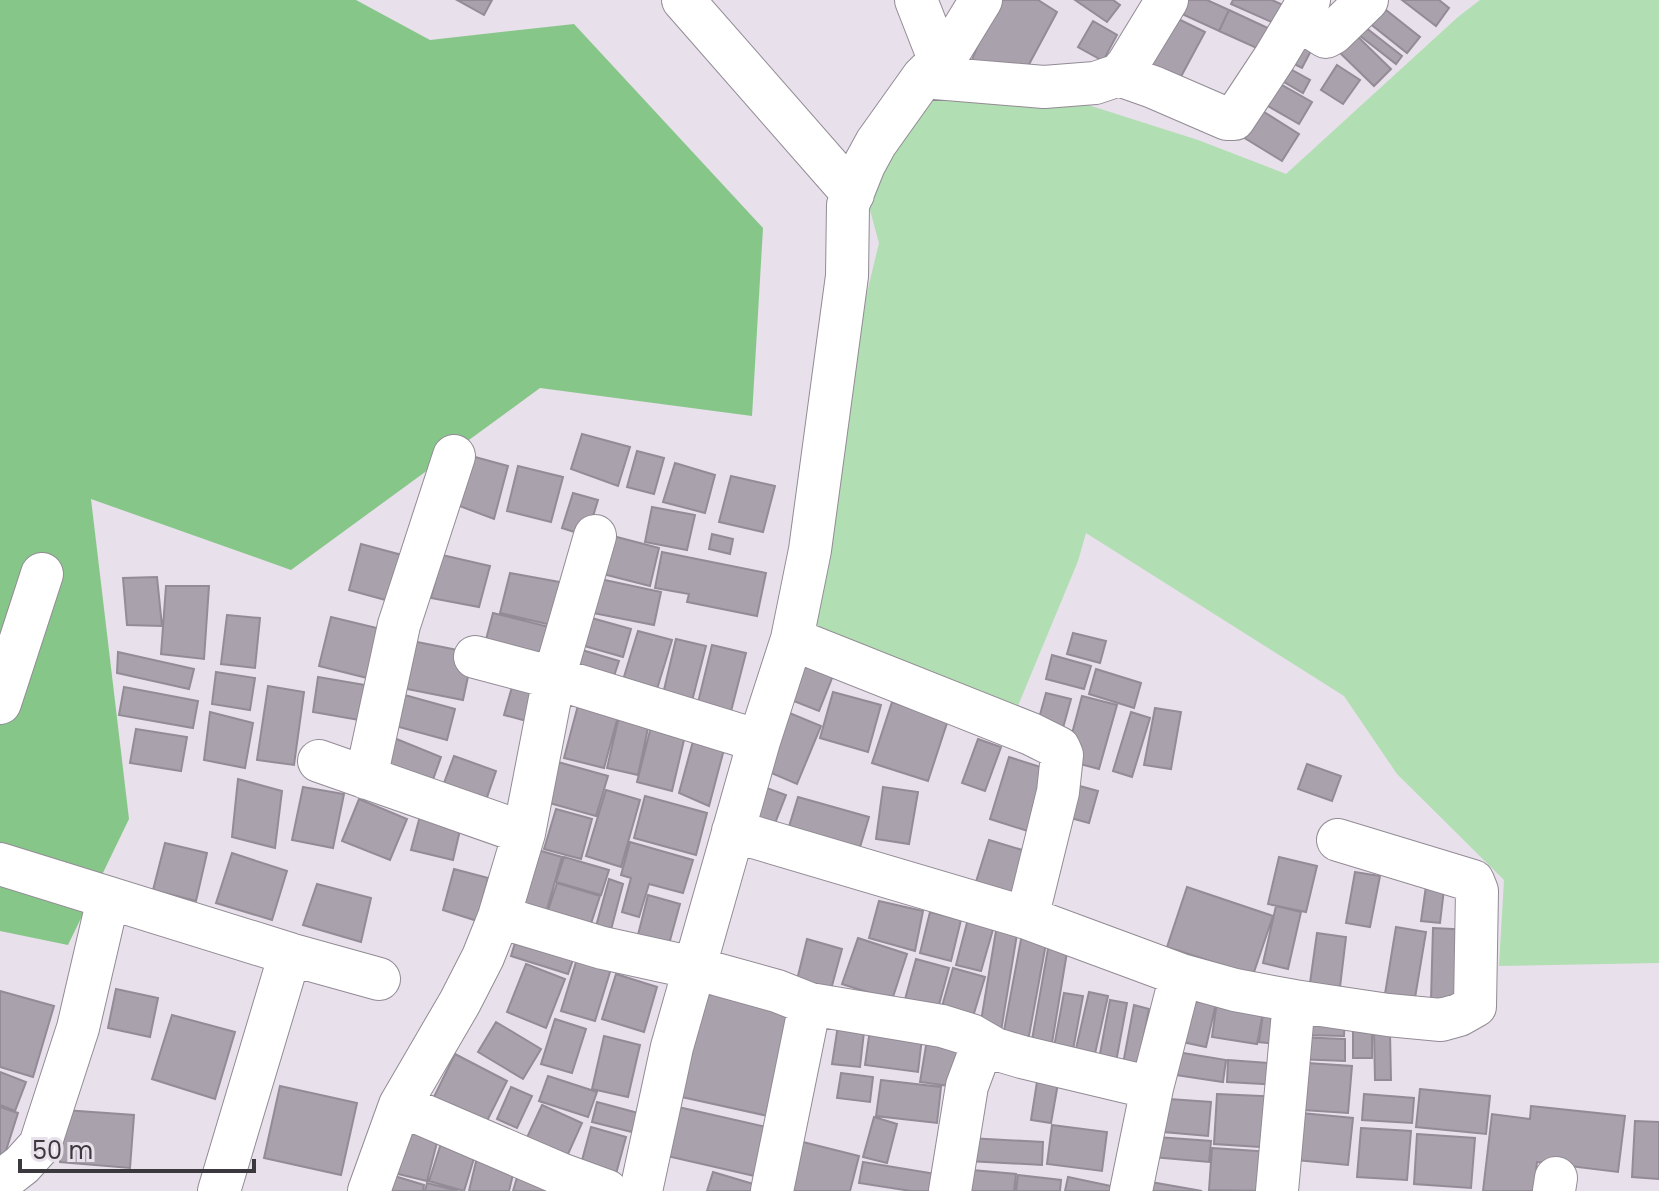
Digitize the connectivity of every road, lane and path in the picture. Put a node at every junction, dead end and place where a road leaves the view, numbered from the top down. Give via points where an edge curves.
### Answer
1 (683, 0) edge
2 (916, 0) edge
3 (981, 0) edge
4 (1167, 0) edge
5 (1367, 0) edge
6 (1304, 9) edge
7 (1119, 75) junction
8 (922, 80) junction
9 (853, 194) junction
10 (454, 456) dead end
11 (595, 536) dead end
12 (42, 574) dead end
13 (792, 639) junction
14 (475, 657) dead end
15 (554, 678) junction
16 (0, 703) edge
17 (759, 741) junction
18 (319, 761) dead end
19 (366, 778) junction
20 (733, 831) junction
21 (524, 833) junction
22 (1338, 840) dead end
23 (0, 864) edge
24 (108, 899) junction
25 (499, 917) junction
26 (1027, 918) junction
27 (289, 954) junction
28 (694, 968) junction
29 (1181, 975) junction
30 (379, 979) dead end
31 (1294, 1001) junction
32 (810, 1004) junction
33 (983, 1043) junction
34 (1152, 1088) junction
35 (400, 1105) junction
36 (1, 1186) edge
37 (219, 1191) edge
38 (369, 1191) edge
39 (607, 1191) edge
40 (641, 1191) edge
41 (772, 1191) edge
42 (950, 1191) edge
43 (1131, 1191) edge
44 (1277, 1191) edge

1 - 9 street
2 - 8 street
3 - 8 street via 951,49
4 - 7 street
5 - 6 street via 1326,37
6 - 7 street via 1234,119
7 - 8 street via 1095,83 1044,87
8 - 9 street via 876,143
9 - 13 street via 810,550
10 - 19 street via 399,625
11 - 15 street
12 - 16 street
13 - 17 street
13 - 26 street via 1059,748 1058,792
14 - 15 street
15 - 17 street
15 - 21 street
17 - 20 street
18 - 19 street
19 - 21 street
20 - 26 street
20 - 28 street
21 - 25 street
22 - 31 street via 1473,881 1475,1006 1441,1020
23 - 24 street
24 - 27 street
24 - 36 street via 78,1028 40,1145
25 - 28 street
25 - 35 street via 460,1002
26 - 29 street
27 - 30 street
27 - 37 street
28 - 32 street
28 - 40 street
29 - 31 street
29 - 34 street
31 - 44 street
32 - 33 street via 942,1026
32 - 41 street
33 - 34 street
33 - 42 street via 967,1086
34 - 43 street
35 - 38 street
35 - 39 street

